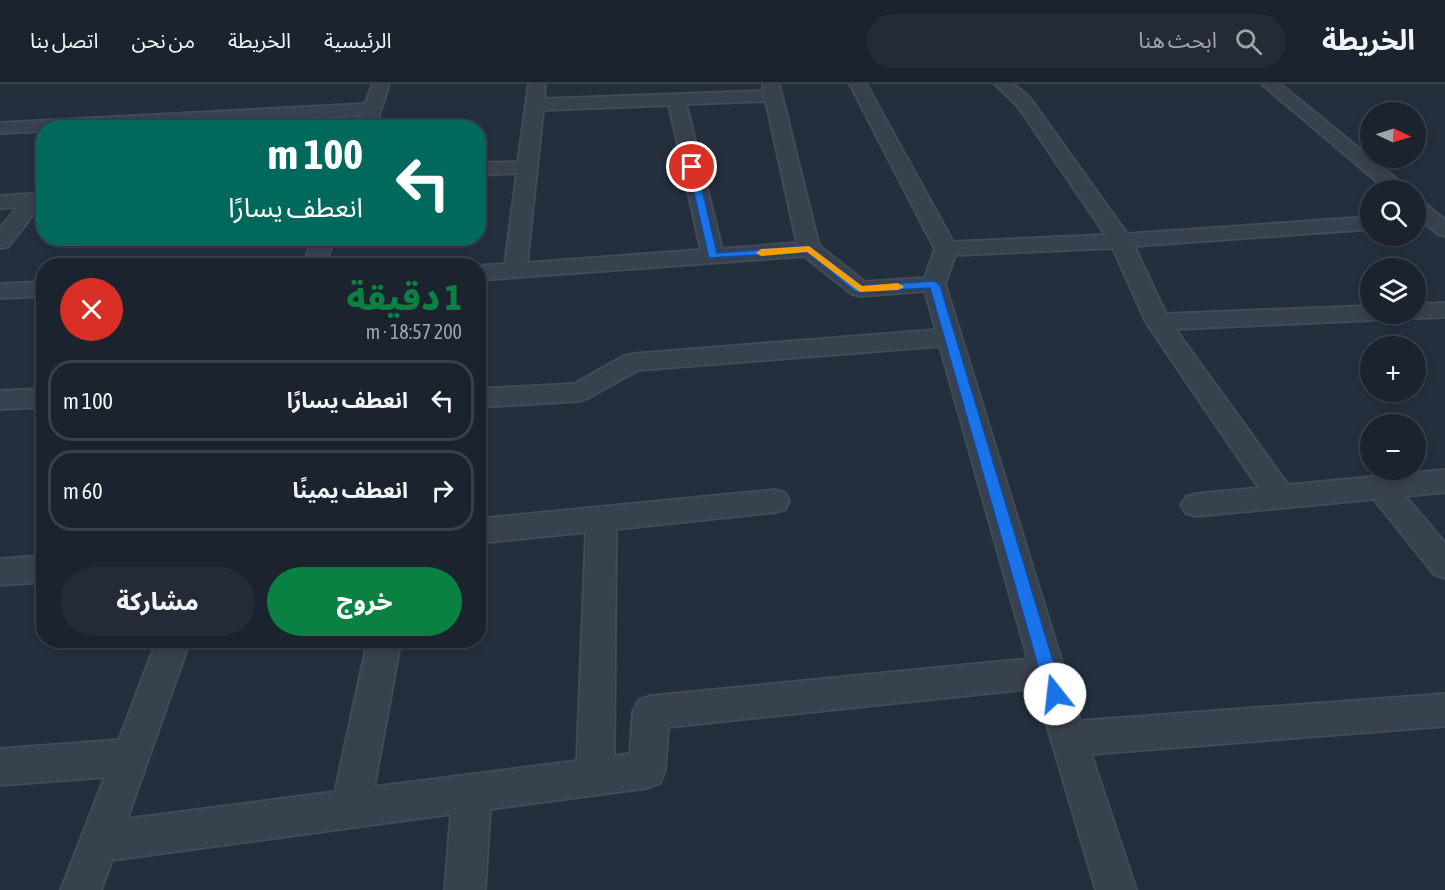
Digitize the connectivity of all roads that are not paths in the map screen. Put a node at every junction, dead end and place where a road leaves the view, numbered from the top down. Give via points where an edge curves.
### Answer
1 (381, 84) edge
2 (537, 84) edge
3 (858, 84) edge
4 (1003, 84) edge
5 (1270, 84) edge
6 (772, 90) edge
7 (676, 100) junction
8 (535, 105) junction
9 (372, 109) junction
10 (157, 120) edge
11 (369, 120) edge
12 (36, 126) edge
13 (0, 128) edge
14 (527, 167) junction
15 (486, 169) edge
16 (1386, 180) edge
17 (36, 199) edge
18 (0, 202) edge
19 (36, 202) edge
20 (1360, 224) edge
21 (1121, 241) junction
22 (0, 242) edge
23 (809, 249) junction
24 (946, 249) junction
25 (713, 256) junction
26 (515, 270) junction
27 (486, 272) edge
28 (934, 285) junction
29 (36, 289) edge
30 (0, 291) edge
31 (1445, 310) edge
32 (1426, 311) edge
33 (1360, 313) edge
34 (1158, 322) junction
35 (950, 337) junction
36 (36, 398) edge
37 (486, 398) edge
38 (0, 400) edge
39 (1445, 481) edge
40 (1381, 487) junction
41 (1280, 496) junction
42 (775, 501) dead end
43 (1196, 505) dead end
44 (601, 518) junction
45 (486, 530) edge
46 (1445, 565) edge
47 (36, 570) edge
48 (0, 572) edge
49 (171, 648) edge
50 (383, 648) edge
51 (1048, 672) junction
52 (1445, 710) edge
53 (1068, 740) junction
54 (131, 758) junction
55 (0, 767) edge
56 (595, 776) junction
57 (472, 792) junction
58 (351, 808) junction
59 (99, 842) junction
60 (81, 890) edge
61 (465, 890) edge
62 (1116, 890) edge

1 - 9 street
2 - 8 street
3 - 24 street
4 - 21 street via 1023,101
5 - 16 street
6 - 7 street
6 - 23 street
7 - 8 street
7 - 25 street
8 - 14 street
9 - 10 street
9 - 11 street
12 - 13 street
14 - 15 street
14 - 26 street
17 - 18 street
19 - 22 street
20 - 21 street
21 - 24 street
21 - 34 street
23 - 25 street
23 - 28 street via 860,289
24 - 28 street
25 - 26 street
26 - 27 street
28 - 35 street
29 - 30 street
31 - 32 street
33 - 34 street
34 - 41 street
35 - 37 street via 633,362 579,392
35 - 51 street
36 - 38 street
39 - 40 street
40 - 41 street
40 - 46 street
41 - 43 street
42 - 44 street
44 - 45 street
44 - 56 street
47 - 48 street
49 - 54 street
50 - 58 street
51 - 53 street
51 - 56 street via 651,712 647,770
52 - 53 street
53 - 62 street
54 - 55 street
54 - 59 street
56 - 57 street
57 - 58 street
57 - 61 street
58 - 59 street
59 - 60 street

